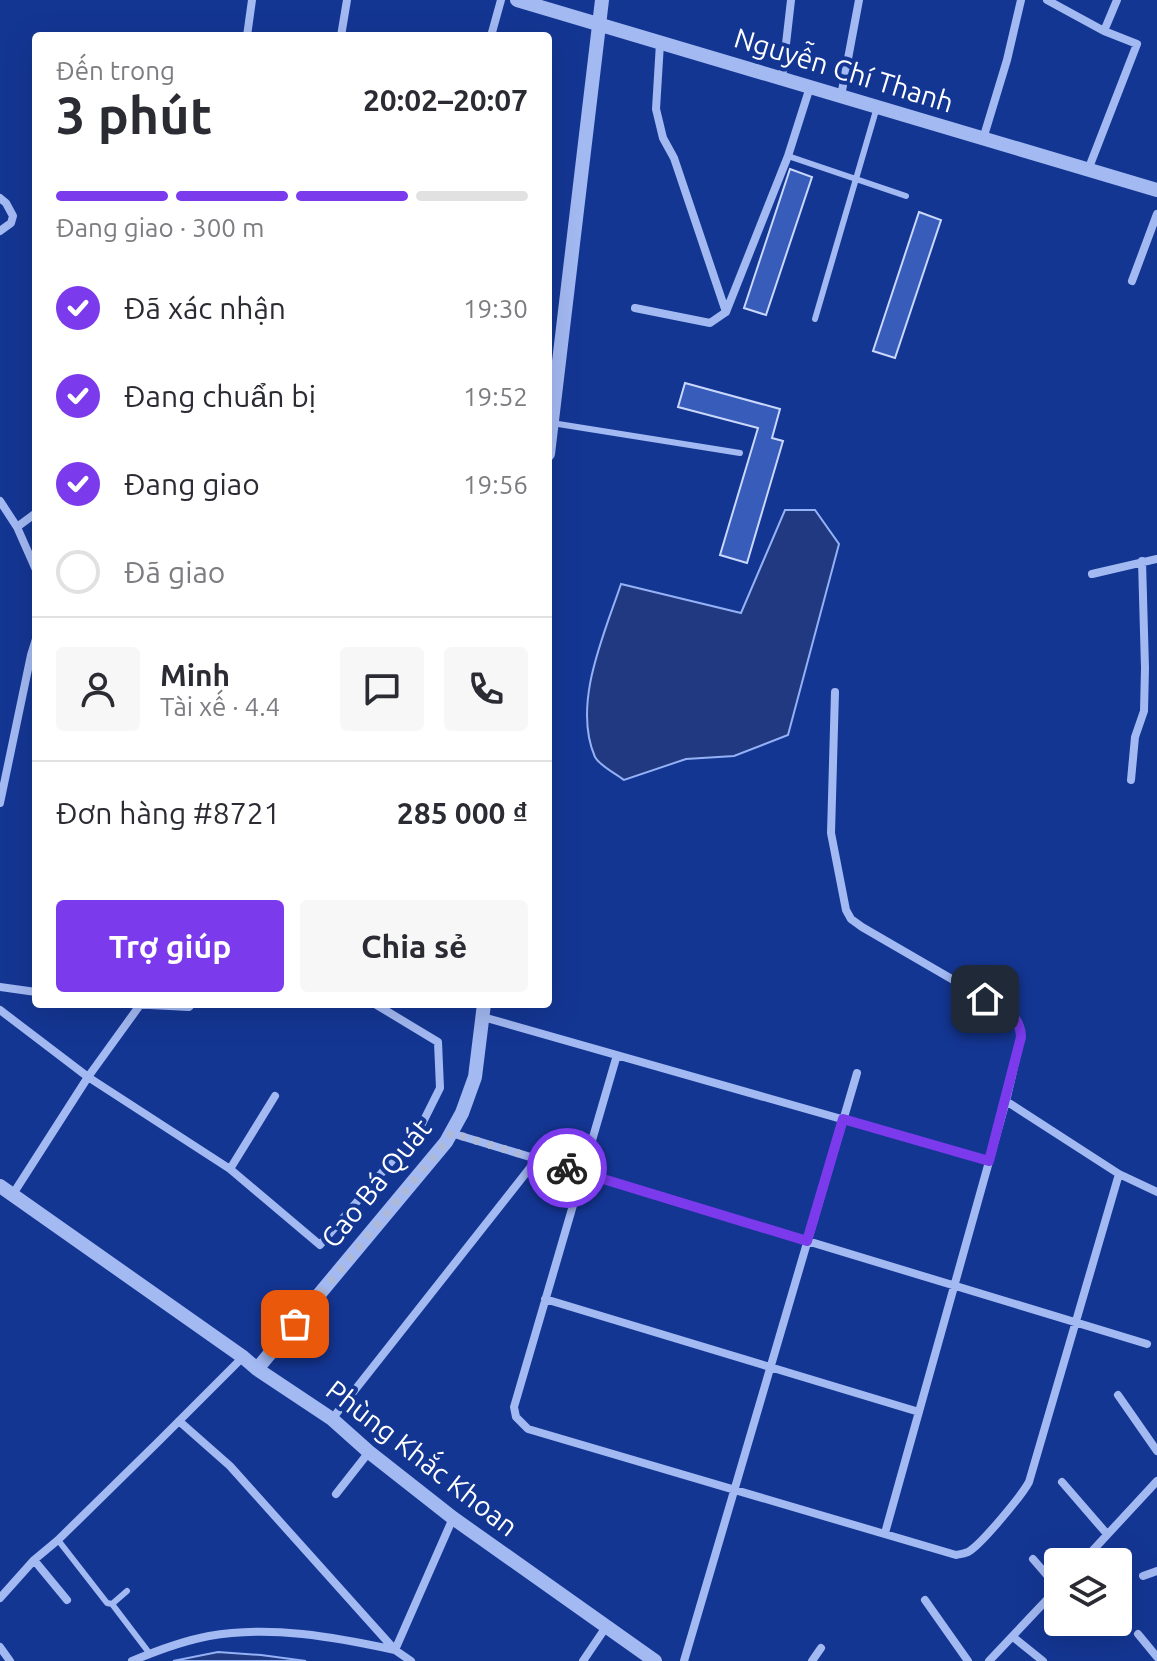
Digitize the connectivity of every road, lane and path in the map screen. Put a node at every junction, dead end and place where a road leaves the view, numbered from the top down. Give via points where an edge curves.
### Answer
1 (252, 0) edge
2 (347, 0) edge
3 (501, 0) edge
4 (517, 0) edge
5 (602, 0) edge
6 (791, 0) edge
7 (859, 0) edge
8 (1021, 0) edge
9 (1117, 0) edge
10 (1053, 1) edge
11 (600, 25) junction
12 (1104, 31) junction
13 (248, 32) edge
14 (342, 32) edge
15 (492, 32) edge
16 (660, 43) junction
17 (782, 79) junction
18 (810, 87) junction
19 (841, 96) junction
20 (877, 107) junction
21 (983, 139) junction
22 (788, 156) junction
23 (1088, 170) junction
24 (856, 179) junction
25 (1157, 190) edge
26 (906, 196) dead end
27 (0, 198) edge
28 (1157, 214) edge
29 (0, 231) edge
30 (1132, 281) dead end
31 (635, 308) dead end
32 (726, 312) junction
33 (815, 319) dead end
34 (552, 423) joint
35 (740, 453) dead end
36 (0, 501) edge
37 (32, 516) edge
38 (17, 527) junction
39 (1157, 559) edge
40 (32, 561) edge
41 (1142, 561) junction
42 (1092, 574) dead end
43 (32, 652) edge
44 (835, 692) dead end
45 (1131, 780) dead end
46 (0, 803) edge
47 (0, 987) edge
48 (32, 991) edge
49 (133, 1008) edge
50 (382, 1008) edge
51 (0, 1010) edge
52 (483, 1010) edge
53 (617, 1055) junction
54 (857, 1073) dead end
55 (88, 1077) junction
56 (275, 1096) dead end
57 (1006, 1101) junction
58 (843, 1119) junction
59 (451, 1133) junction
60 (537, 1159) junction
61 (989, 1161) junction
62 (230, 1169) junction
63 (582, 1173) junction
64 (1119, 1174) junction
65 (6, 1190) edge
66 (1157, 1192) edge
67 (807, 1241) junction
68 (955, 1285) junction
69 (545, 1299) junction
70 (1075, 1322) junction
71 (1147, 1344) dead end
72 (243, 1357) junction
73 (770, 1367) junction
74 (257, 1369) junction
75 (1118, 1395) dead end
76 (919, 1412) junction
77 (332, 1419) junction
78 (179, 1421) junction
79 (1157, 1451) edge
80 (369, 1452) junction
81 (1157, 1481) edge
82 (1062, 1482) dead end
83 (735, 1488) junction
84 (336, 1494) dead end
85 (453, 1518) junction
86 (885, 1533) junction
87 (1107, 1534) junction
88 (58, 1540) junction
89 (1094, 1548) edge
90 (1033, 1559) dead end
91 (34, 1560) junction
92 (1157, 1571) edge
93 (1044, 1572) edge
94 (1143, 1576) dead end
95 (127, 1591) dead end
96 (0, 1598) edge
97 (67, 1600) dead end
98 (925, 1600) dead end
99 (1044, 1603) edge
100 (112, 1604) junction
101 (606, 1627) junction
102 (1138, 1634) dead end
103 (1013, 1637) junction
104 (0, 1647) edge
105 (821, 1648) dead end
106 (395, 1650) junction
107 (150, 1654) junction
108 (1157, 1657) edge
109 (10, 1661) edge
110 (132, 1661) edge
111 (411, 1661) edge
112 (583, 1661) edge
113 (655, 1661) edge
114 (684, 1661) edge
115 (812, 1661) edge
116 (968, 1661) edge
117 (989, 1661) edge
118 (1043, 1661) edge

1 - 13 street
2 - 14 street
3 - 15 street
4 - 11 street, Nguyễn Chí Thanh
5 - 11 street
6 - 17 street
7 - 19 street
8 - 21 street
9 - 12 street
10 - 12 street
11 - 16 street, Nguyễn Chí Thanh
11 - 34 street
12 - 23 street via 1137,44
16 - 17 street, Nguyễn Chí Thanh
16 - 32 street via 656,109 663,138
17 - 18 street, Nguyễn Chí Thanh
18 - 19 street, Nguyễn Chí Thanh
18 - 22 street
19 - 20 street, Nguyễn Chí Thanh
20 - 21 street, Nguyễn Chí Thanh
20 - 24 lane
21 - 23 street, Nguyễn Chí Thanh
22 - 24 lane
22 - 32 street
23 - 25 street, Nguyễn Chí Thanh
24 - 26 lane
24 - 33 lane
27 - 29 street via 13,216
28 - 30 street
31 - 32 street via 710,323
34 - 35 lane
36 - 38 street
37 - 38 street
38 - 40 street
39 - 41 street
41 - 42 street
41 - 45 street via 1144,711 1135,737
43 - 46 street
44 - 57 street via 831,833 846,910 862,927 1012,1014 1021,1037
47 - 48 street
49 - 55 street
50 - 62 street via 438,1042 440,1088 420,1128 320,1245
51 - 55 street
52 - 53 street
52 - 59 street, Cao Bá Quát via 475,1077
53 - 58 street
53 - 63 street
54 - 58 street
55 - 62 street
55 - 65 street
56 - 62 street
57 - 61 street
57 - 64 street
58 - 61 street
58 - 67 street
59 - 60 street
59 - 74 street, Cao Bá Quát
60 - 63 street
60 - 77 street
61 - 68 street
63 - 67 street
63 - 69 street
64 - 66 street
64 - 70 street
65 - 72 street, Phùng Khắc Khoan
67 - 68 street
67 - 73 street
68 - 70 street
68 - 76 street
69 - 73 street
69 - 83 street via 514,1407 522,1425
70 - 71 street
70 - 86 street via 1029,1482 1020,1497 964,1554
72 - 74 street, Phùng Khắc Khoan
72 - 78 street
73 - 76 street
73 - 83 street
74 - 77 street, Phùng Khắc Khoan
75 - 79 street
76 - 86 street
77 - 80 street, Phùng Khắc Khoan
78 - 88 street
78 - 106 street via 230,1466
80 - 84 street
80 - 85 street, Phùng Khắc Khoan
81 - 87 street
82 - 87 street
83 - 86 street
83 - 114 street
85 - 101 street, Phùng Khắc Khoan
85 - 106 street
87 - 89 street
88 - 91 street
88 - 100 lane
90 - 93 street
91 - 96 street
91 - 97 street
92 - 94 street
95 - 100 lane
98 - 116 street
99 - 103 street
100 - 107 lane
101 - 112 street
101 - 113 street, Phùng Khắc Khoan
102 - 108 street
103 - 117 street
103 - 118 street
104 - 109 street
105 - 115 street
106 - 107 street via 317,1635 257,1632 213,1635
106 - 111 street
107 - 110 street

